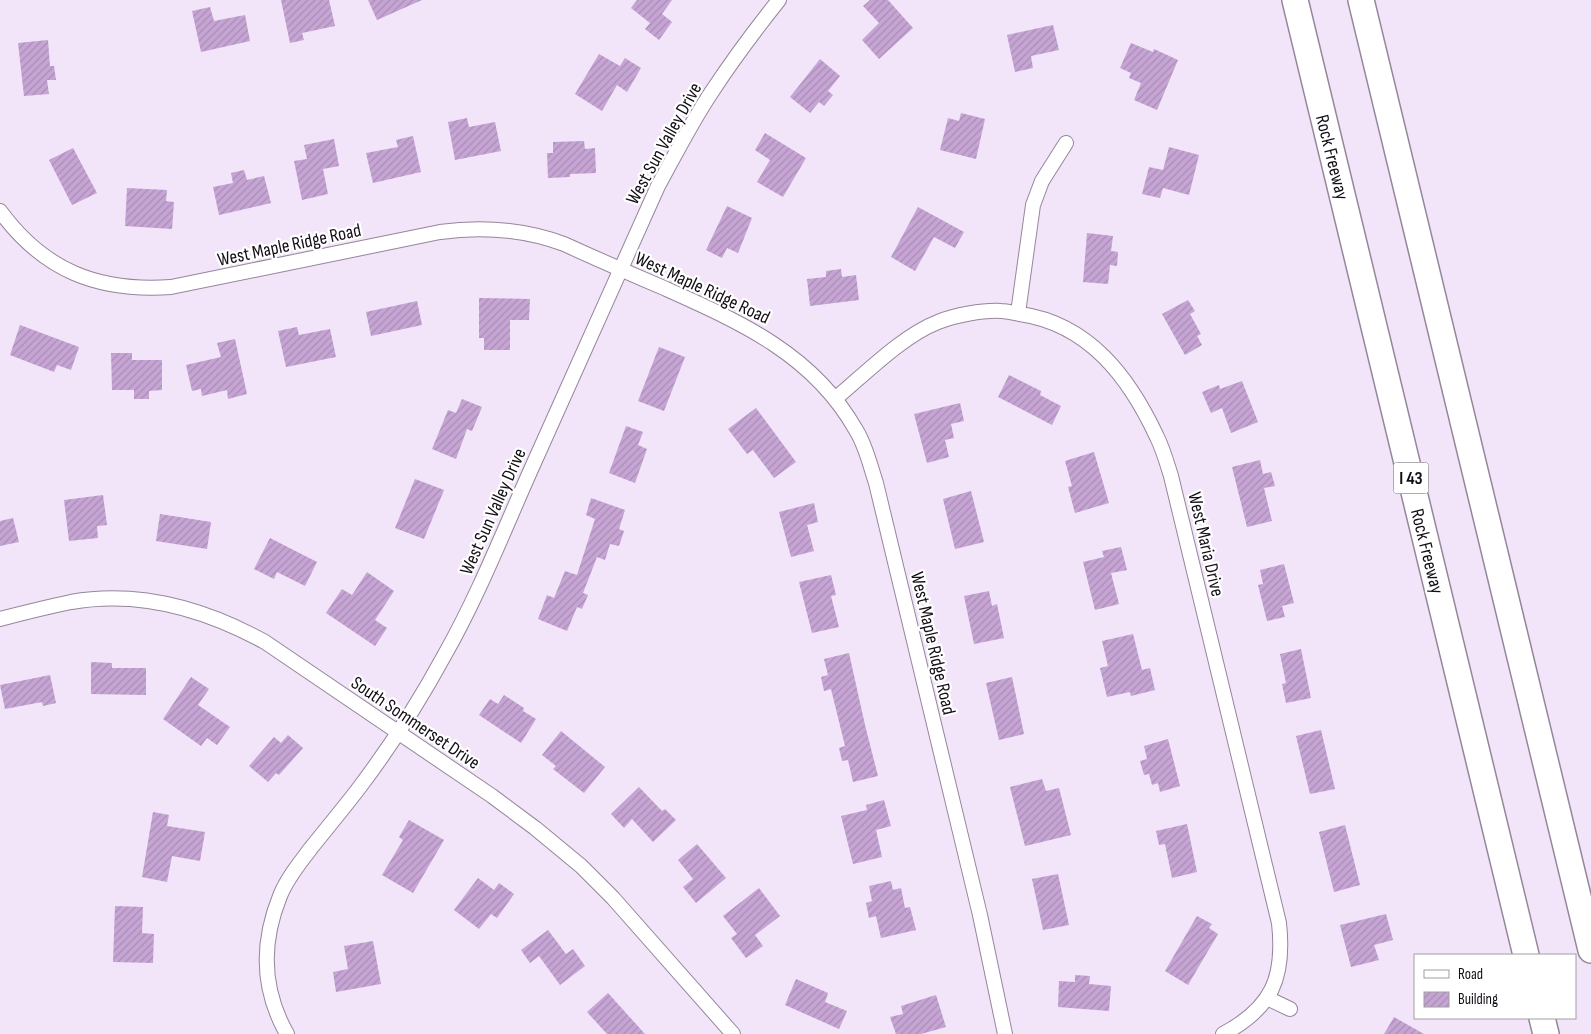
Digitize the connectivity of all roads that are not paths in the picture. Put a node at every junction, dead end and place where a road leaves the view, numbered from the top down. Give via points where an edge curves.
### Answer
1 (779, 0) edge
2 (1295, 0) edge
3 (1361, 0) edge
4 (1066, 143) dead end
5 (0, 211) edge
6 (620, 269) junction
7 (1018, 314) junction
8 (835, 399) junction
9 (0, 619) edge
10 (398, 732) junction
11 (1591, 950) edge
12 (1526, 954) edge
13 (1267, 998) junction
14 (1290, 1010) dead end
15 (1542, 1019) edge
16 (287, 1034) edge
17 (733, 1034) edge
18 (1005, 1034) edge
19 (1223, 1034) edge
20 (1546, 1034) edge

1 - 6 street, West Sun Valley Drive via 711,93 681,143
2 - 12 highway, Rock Freeway / I 43
3 - 11 highway
4 - 7 street via 1042,181 1033,205
5 - 6 street, West Maple Ridge Road via 36,250 66,270 119,287 171,287 464,229 496,228 546,237
6 - 8 street, West Maple Ridge Road via 739,322 767,338 806,369
6 - 10 street, West Sun Valley Drive via 459,628
7 - 8 street, West Maria Drive via 1000,311 969,314 938,322 910,338
7 - 13 street, West Maria Drive via 1052,322 1080,335 1108,359 1135,396 1158,438 1171,476 1279,923 1280,960
8 - 18 street, West Maple Ridge Road via 856,430 876,483 980,915
9 - 10 street, South Sommerset Drive via 71,602 108,599 175,605 208,615 265,642
10 - 16 street, West Sun Valley Drive via 359,789 293,871 271,920 267,962 269,990
10 - 17 street, South Sommerset Drive via 535,828 581,866
13 - 14 street
13 - 19 street, West Maria Drive via 1255,1013
15 - 20 highway

